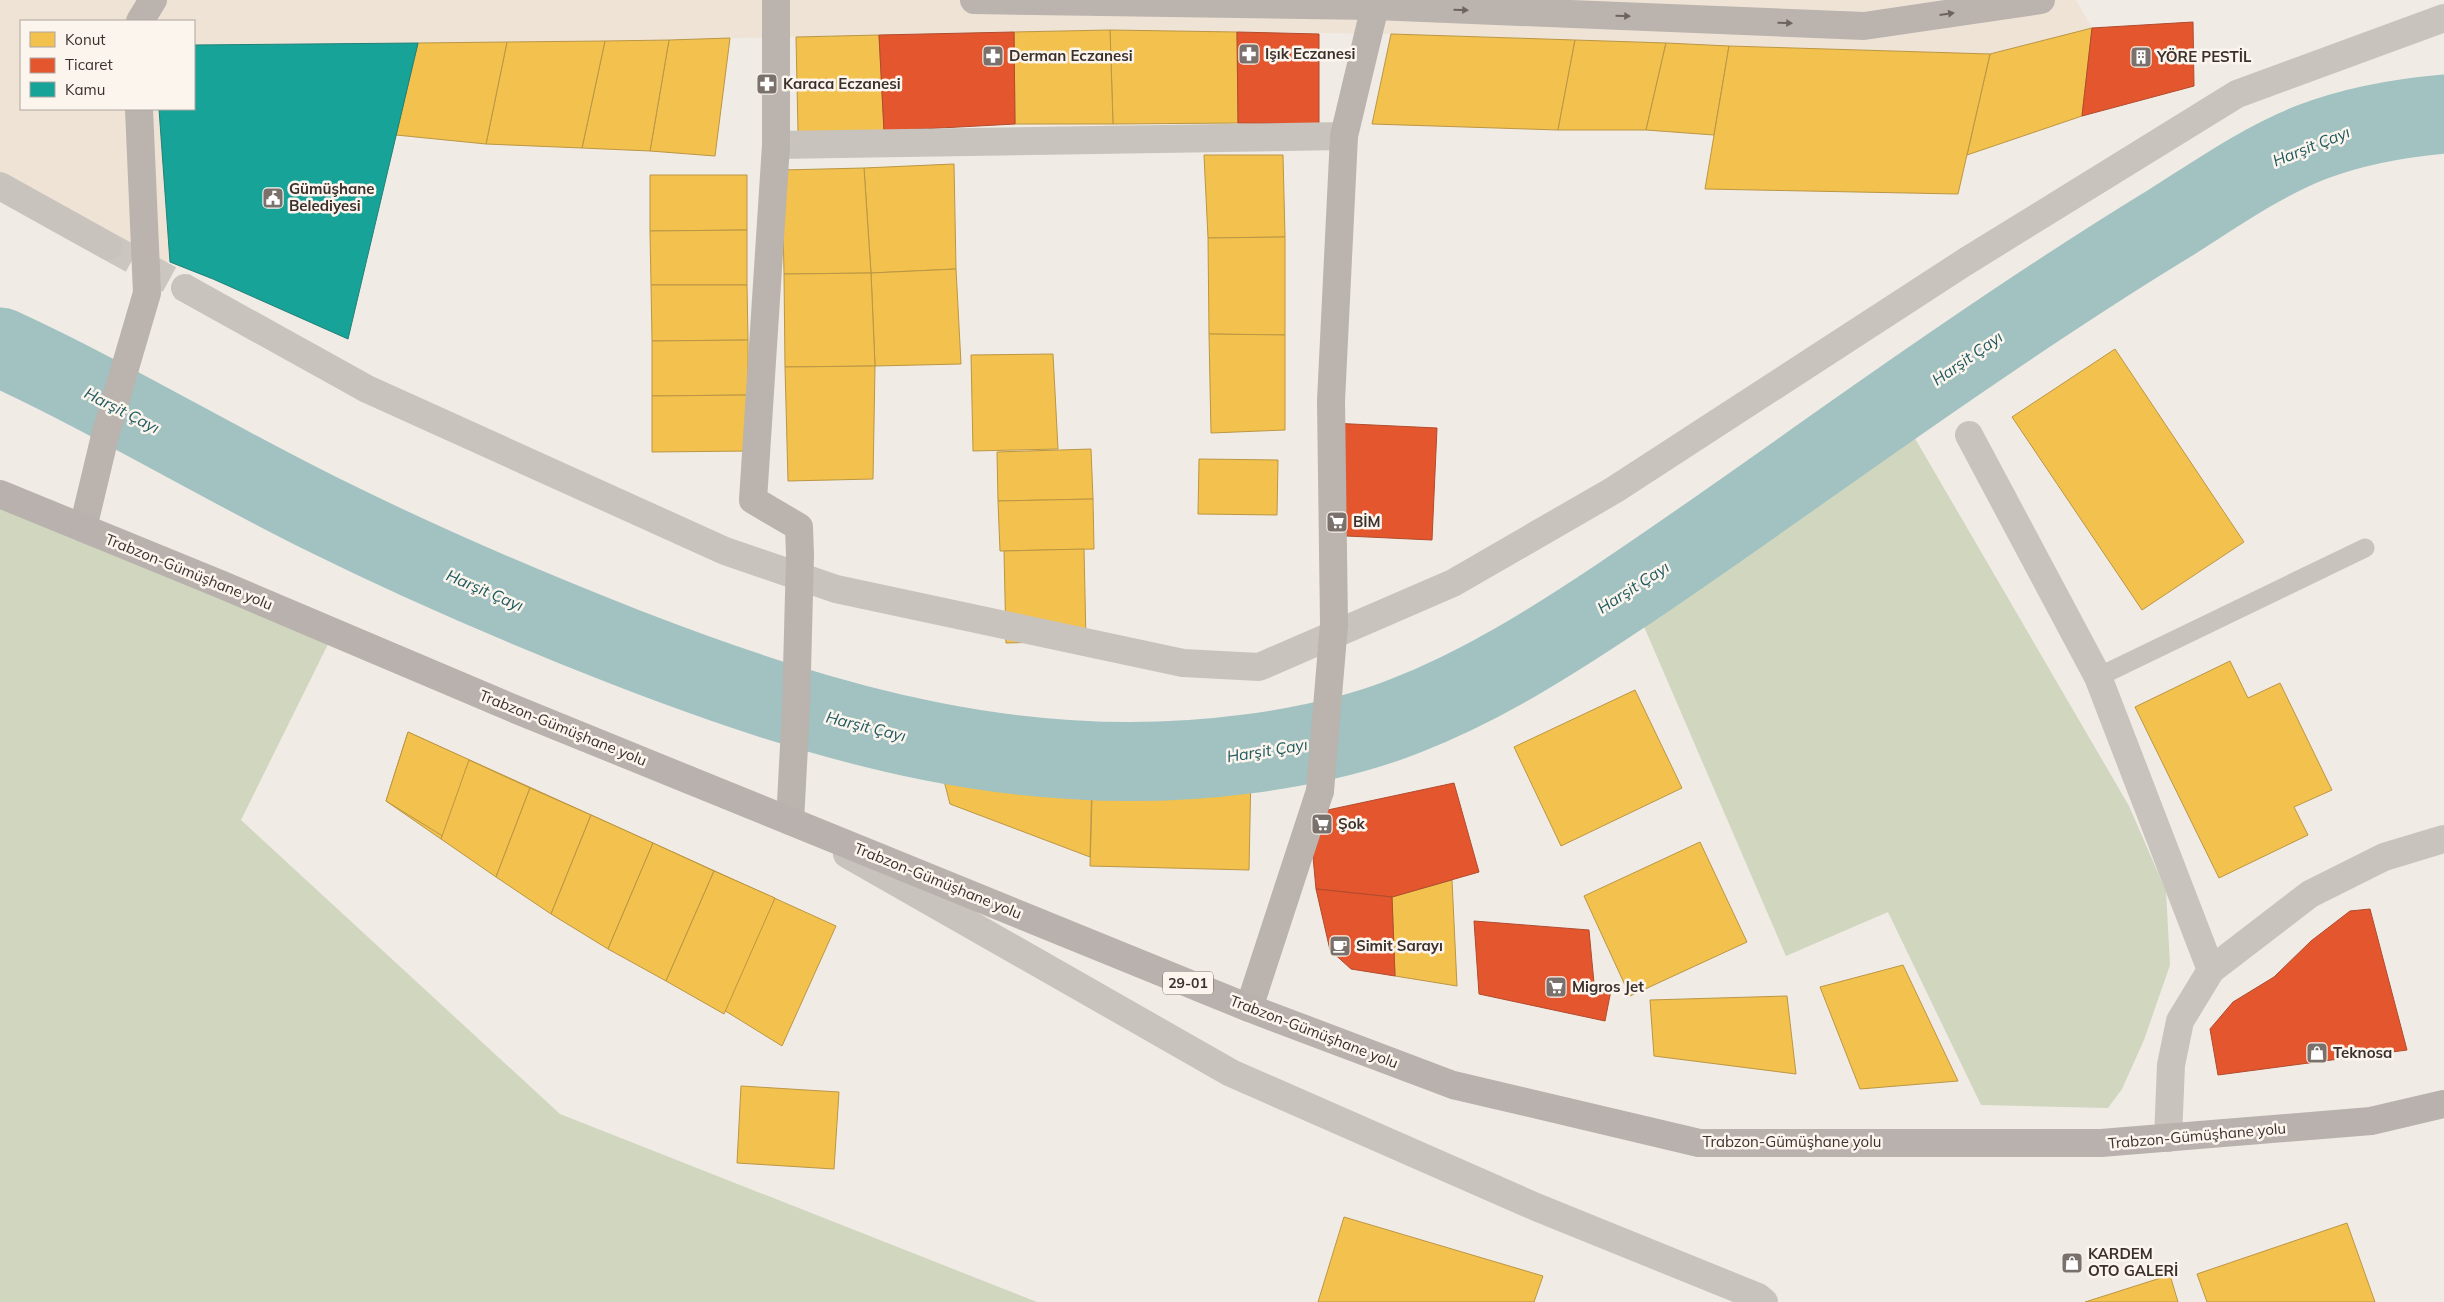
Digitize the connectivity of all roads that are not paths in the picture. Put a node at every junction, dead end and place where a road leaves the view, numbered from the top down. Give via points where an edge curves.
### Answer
1 (153, 0) edge
2 (776, 0) edge
3 (974, 0) edge
4 (2041, 0) edge
5 (1375, 3) edge
6 (2444, 18) edge
7 (141, 20) edge
8 (139, 110) edge
9 (1344, 136) junction
10 (776, 145) junction
11 (0, 186) edge
12 (108, 246) tunnel mouth
13 (184, 288) tunnel mouth
14 (1969, 435) dead end
15 (0, 494) edge
16 (83, 528) junction
17 (2365, 548) dead end
18 (2098, 677) junction
19 (790, 821) junction
20 (2444, 839) edge
21 (2211, 970) junction
22 (1249, 1008) junction
23 (2444, 1104) edge
24 (2168, 1138) junction
25 (1764, 1302) edge

1 - 7 main road
2 - 10 main road
3 - 5 main road
5 -> 4 main road via 1864,26
5 - 9 main road
6 - 13 street via 2236,94 1965,262 1614,490 1453,583 1259,667 1183,663 836,589 724,552 367,389
8 - 16 main road via 147,293
9 - 10 street
9 - 22 main road, bridge via 1331,401 1334,624 1320,791
10 - 19 main road, bridge via 754,500 799,527 796,709
11 - 12 street
14 - 18 street
15 - 16 main road, Trabzon-Gümüşhane yolu / 29-01
16 - 19 main road, Trabzon-Gümüşhane yolu / 29-01
17 - 18 lane
18 - 21 street
19 - 22 main road, Trabzon-Gümüşhane yolu / 29-01
19 - 25 street via 1231,1072 1536,1207
20 - 21 street via 2384,857 2310,894
21 - 24 street via 2180,1021 2171,1065
22 - 24 main road, Trabzon-Gümüşhane yolu / 29-01 via 1453,1085 1699,1142 2101,1143
23 - 24 main road, Trabzon-Gümüşhane yolu / 29-01 via 2371,1121

